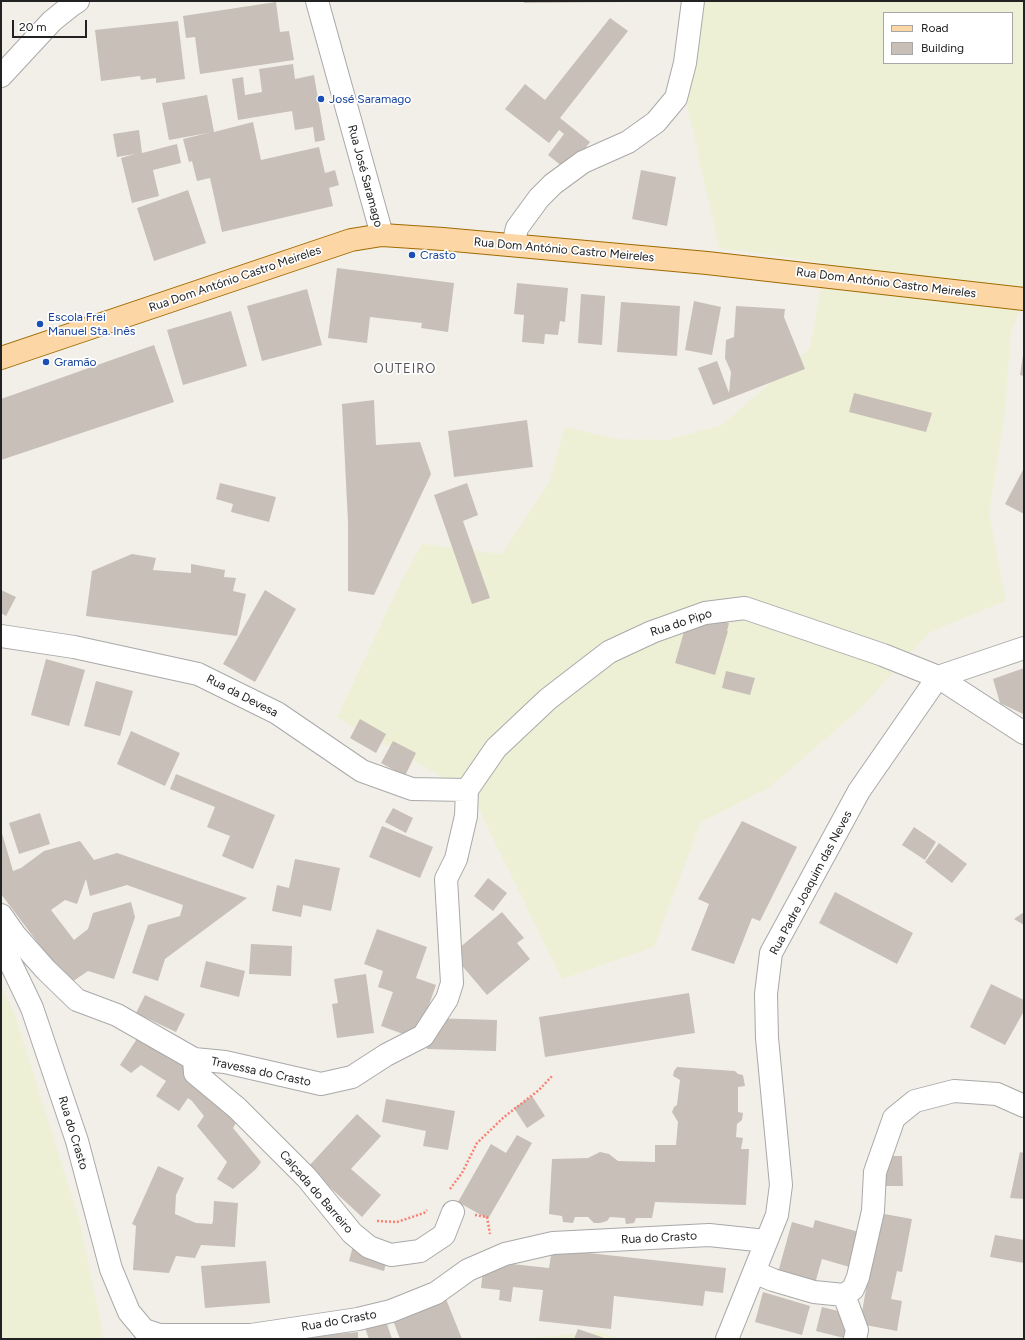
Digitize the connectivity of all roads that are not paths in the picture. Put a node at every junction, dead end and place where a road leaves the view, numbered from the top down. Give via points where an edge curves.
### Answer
1 (78, 1) edge
2 (317, 1) edge
3 (693, 1) edge
4 (1, 76) edge
5 (382, 235) junction
6 (513, 245) junction
7 (1024, 299) edge
8 (1, 358) edge
9 (1, 636) edge
10 (1024, 648) edge
11 (938, 677) junction
12 (1024, 733) edge
13 (467, 790) junction
14 (1, 915) edge
15 (1, 943) edge
16 (194, 1059) junction
17 (1024, 1106) edge
18 (453, 1212) road end
19 (766, 1241) junction
20 (754, 1272) junction
21 (844, 1295) junction
22 (140, 1334) edge
23 (727, 1339) edge
24 (855, 1339) edge

1 - 4 street via 52,21
2 - 5 street, Rua José Saramago
3 - 6 street via 685,63 676,98 656,122 628,142 583,162 553,184 517,228
5 - 6 main road, Rua Dom António Castro Meireles
5 - 8 main road, Rua Dom António Castro Meireles via 351,240
6 - 7 main road, Rua Dom António Castro Meireles via 707,263
9 - 13 street, Rua da Devesa via 74,647 198,674 277,713 362,771 412,789
10 - 11 street
11 - 12 street, Rua do Pipo
11 - 13 street, Rua do Pipo via 883,655 744,608 705,613 652,632 609,652 548,699 496,748
11 - 19 street, Rua Padre Joaquim das Neves via 859,791 771,953 766,994 767,1038 781,1185 777,1215
13 - 16 street, Travessa do Crasto via 466,816 456,859 446,880 452,983 447,999 423,1036 386,1055 352,1077 321,1084 225,1062
14 - 16 street, Travessa do Crasto via 46,970 78,1000 117,1015
15 - 22 street, Rua do Crasto via 32,1008 74,1134 111,1269
16 - 18 street, Calçada do Barreiro via 195,1073 237,1108 307,1178 352,1233 369,1247 391,1255 420,1251 444,1235
17 - 21 street via 997,1094 954,1091 915,1101 894,1118 875,1172 873,1211 858,1276 853,1289
19 - 20 street, Rua Padre Joaquim das Neves
19 - 22 street, Rua do Crasto via 709,1235 553,1243 505,1254 468,1270 436,1293 391,1311 358,1319 251,1335
20 - 21 street via 814,1292
20 - 23 street, Rua Padre Joaquim das Neves
21 - 24 street via 857,1330

